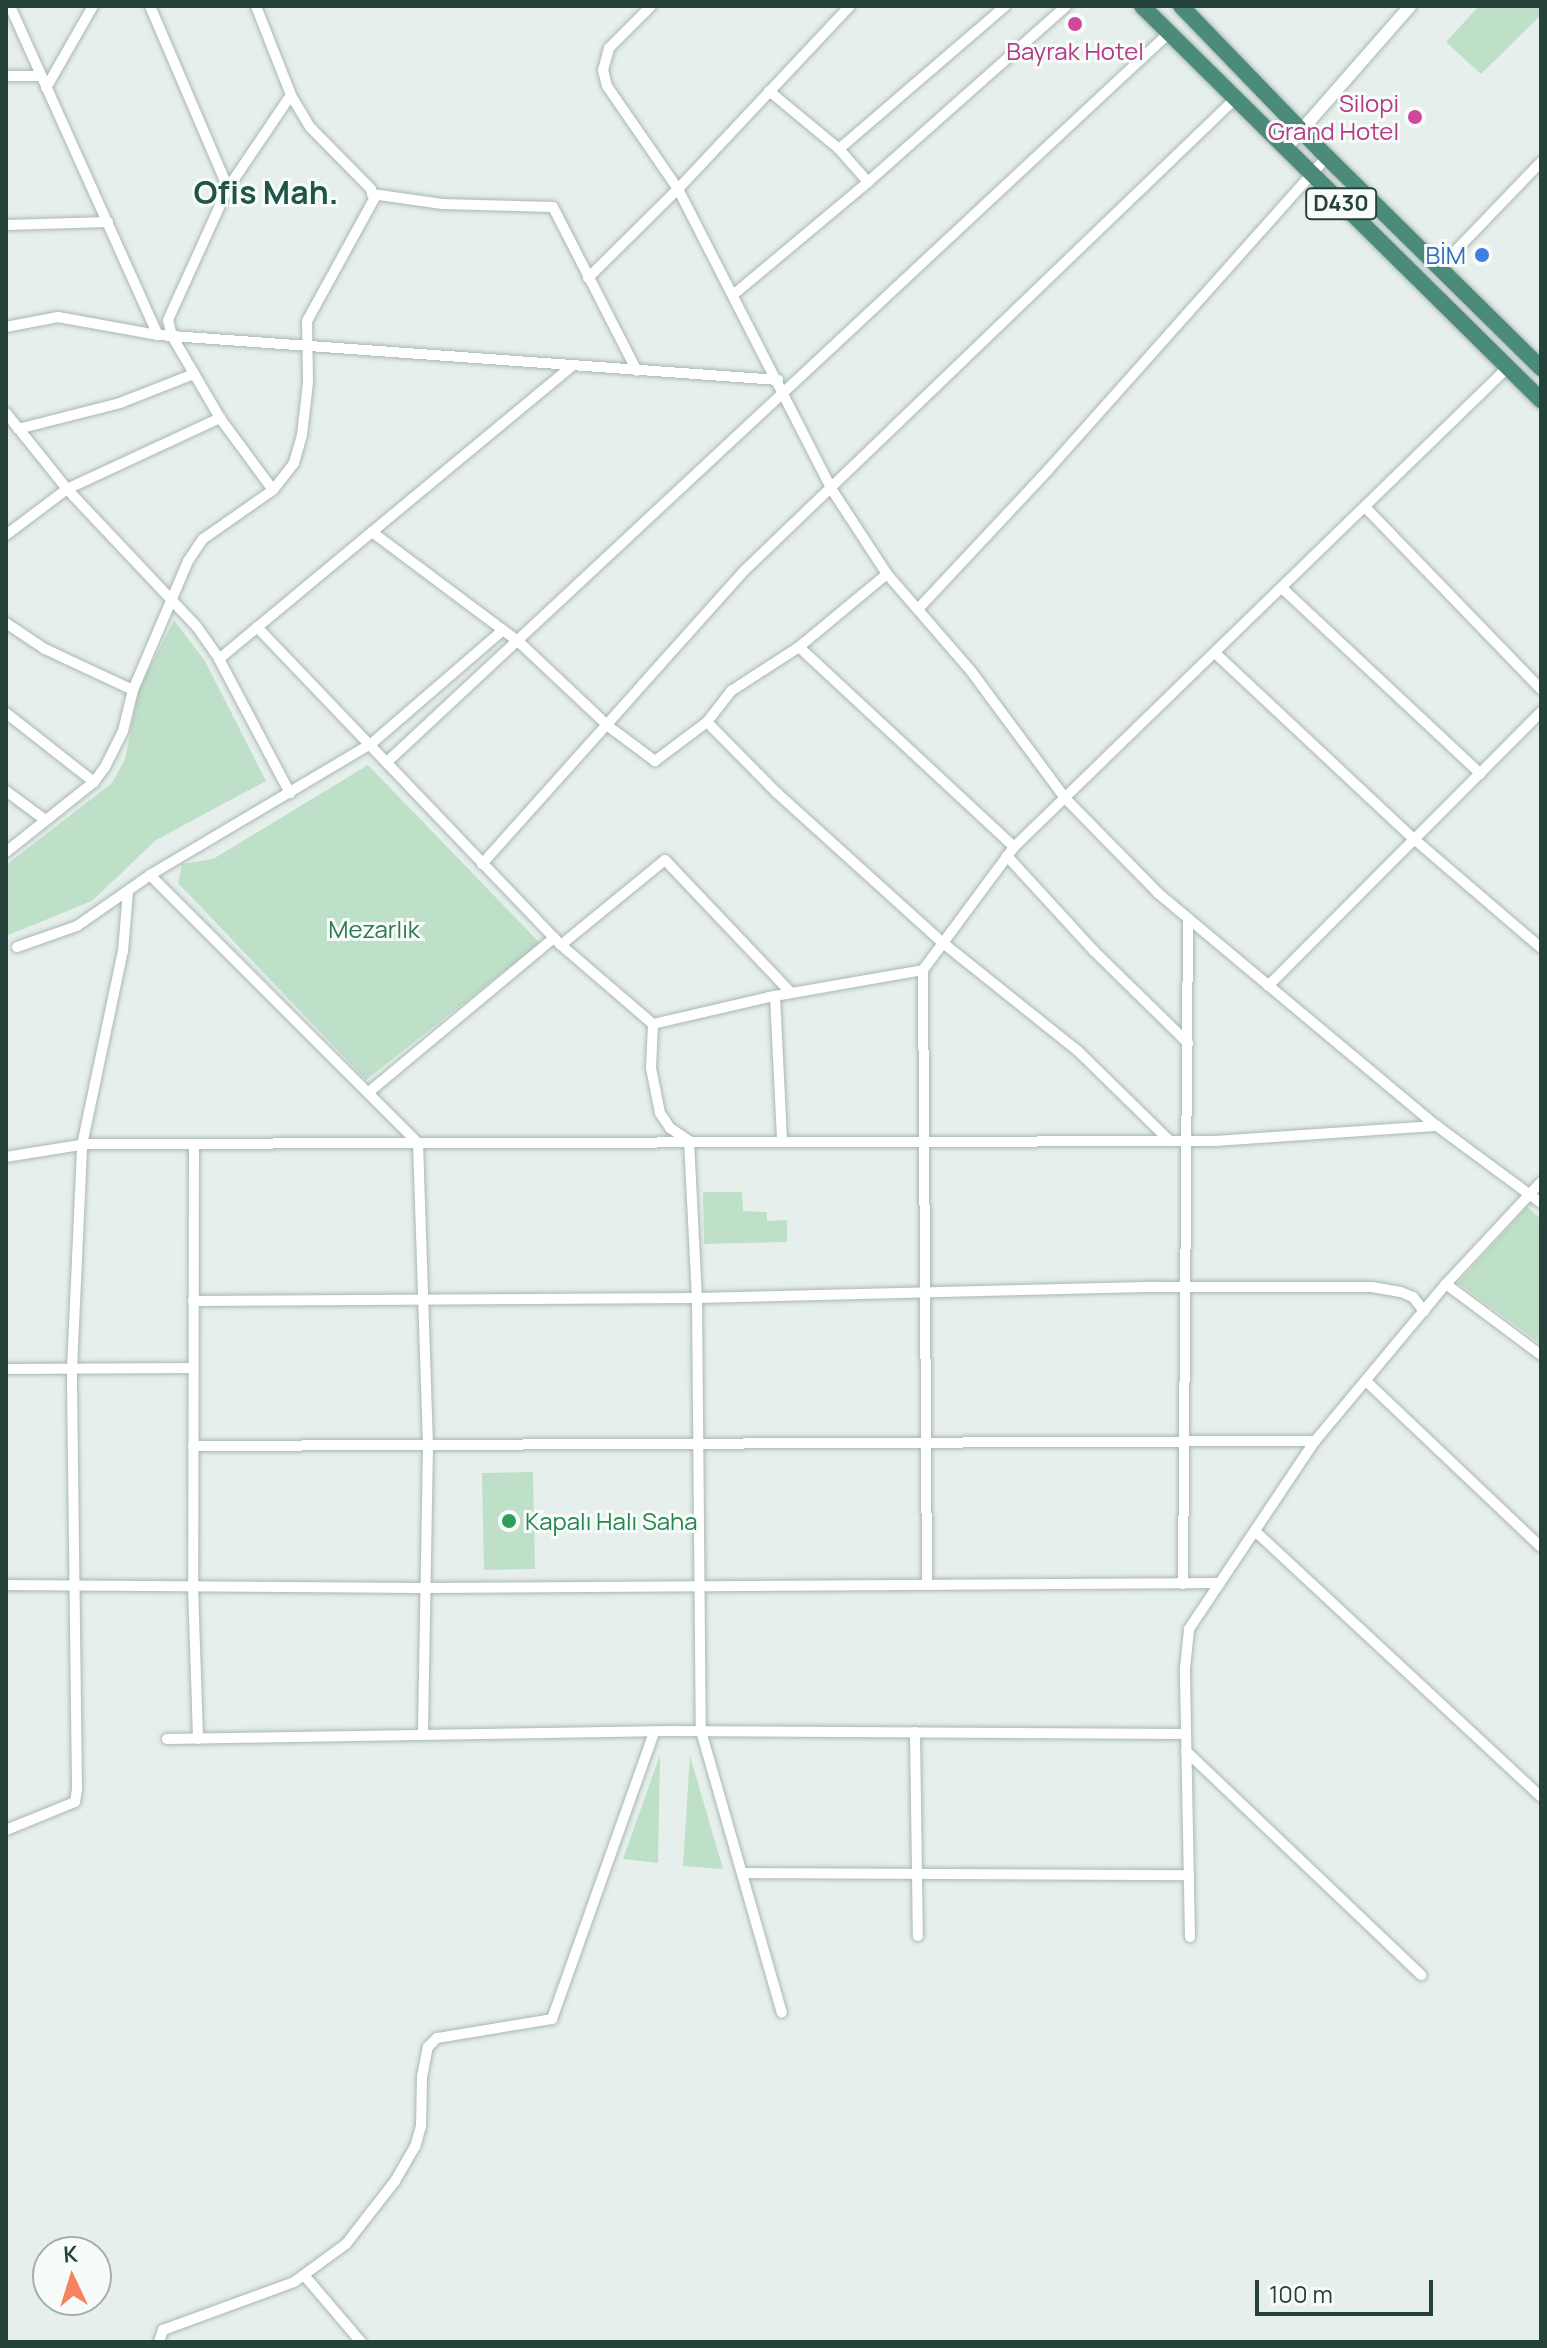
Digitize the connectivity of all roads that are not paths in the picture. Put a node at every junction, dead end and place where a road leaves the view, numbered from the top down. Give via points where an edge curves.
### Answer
1 (10, 6) edge
2 (93, 6) edge
3 (150, 6) edge
4 (256, 6) edge
5 (651, 6) edge
6 (850, 6) edge
7 (1005, 6) edge
8 (1066, 6) edge
9 (1142, 6) edge
10 (1181, 6) edge
11 (1410, 6) edge
12 (1169, 33) junction
13 (6, 76) edge
14 (41, 76) junction
15 (46, 88) junction
16 (769, 91) junction
17 (291, 95) junction
18 (1235, 99) junction
19 (1301, 130) junction
20 (839, 149) junction
21 (1285, 149) junction
22 (1327, 157) junction
23 (1541, 162) edge
24 (1310, 174) junction
25 (868, 182) junction
26 (228, 188) junction
27 (678, 189) junction
28 (372, 194) junction
29 (108, 222) junction
30 (6, 225) edge
31 (1439, 268) junction
32 (588, 278) junction
33 (733, 295) junction
34 (6, 327) edge
35 (158, 335) junction
36 (172, 336) junction
37 (309, 346) junction
38 (572, 366) junction
39 (1507, 368) junction
40 (1541, 368) edge
41 (637, 371) junction
42 (194, 374) junction
43 (778, 380) junction
44 (783, 392) junction
45 (1541, 400) edge
46 (6, 413) edge
47 (220, 418) junction
48 (18, 429) junction
49 (67, 489) junction
50 (273, 490) junction
51 (832, 490) junction
52 (1365, 507) junction
53 (372, 532) junction
54 (6, 535) edge
55 (887, 574) junction
56 (1282, 588) junction
57 (172, 598) junction
58 (919, 608) junction
59 (6, 623) edge
60 (257, 627) junction
61 (503, 630) junction
62 (519, 642) junction
63 (799, 647) junction
64 (1215, 653) junction
65 (219, 659) junction
66 (1541, 689) edge
67 (133, 690) junction
68 (1541, 712) edge
69 (6, 713) edge
70 (707, 722) junction
71 (608, 726) junction
72 (371, 744) junction
73 (387, 762) junction
74 (1481, 774) junction
75 (94, 782) junction
76 (6, 791) edge
77 (290, 793) junction
78 (1065, 798) junction
79 (44, 819) junction
80 (1414, 839) junction
81 (1011, 851) junction
82 (6, 852) edge
83 (482, 864) junction
84 (150, 875) junction
85 (128, 891) junction
86 (1188, 921) junction
87 (557, 941) junction
88 (943, 943) junction
89 (17, 947) dead end
90 (1541, 948) edge
91 (923, 970) junction
92 (1268, 986) junction
93 (791, 993) junction
94 (775, 996) junction
95 (653, 1024) junction
96 (1188, 1043) junction
97 (369, 1092) junction
98 (1437, 1126) junction
99 (689, 1141) junction
100 (782, 1141) junction
101 (925, 1141) junction
102 (1170, 1141) junction
103 (1186, 1141) junction
104 (418, 1143) junction
105 (194, 1144) junction
106 (82, 1145) junction
107 (6, 1157) edge
108 (1541, 1182) edge
109 (1529, 1193) junction
110 (1541, 1203) edge
111 (1446, 1284) junction
112 (1187, 1287) junction
113 (927, 1294) junction
114 (697, 1298) junction
115 (424, 1300) junction
116 (193, 1301) junction
117 (1424, 1311) junction
118 (1541, 1355) edge
119 (193, 1368) junction
120 (6, 1369) edge
121 (72, 1369) junction
122 (1366, 1381) junction
123 (1184, 1440) junction
124 (925, 1441) junction
125 (1315, 1441) junction
126 (696, 1443) junction
127 (428, 1445) junction
128 (193, 1446) junction
129 (1255, 1531) junction
130 (1541, 1547) edge
131 (1219, 1583) junction
132 (700, 1584) junction
133 (927, 1584) junction
134 (1183, 1584) junction
135 (6, 1585) edge
136 (74, 1586) junction
137 (193, 1586) junction
138 (424, 1588) junction
139 (701, 1731) junction
140 (654, 1732) junction
141 (915, 1732) junction
142 (1186, 1734) junction
143 (423, 1735) junction
144 (167, 1739) dead end
145 (198, 1739) junction
146 (1186, 1751) junction
147 (1541, 1797) edge
148 (6, 1830) edge
149 (742, 1873) junction
150 (918, 1873) junction
151 (1189, 1875) junction
152 (918, 1936) dead end
153 (1190, 1937) dead end
154 (1421, 1975) dead end
155 (782, 2013) dead end
156 (304, 2275) junction
157 (159, 2342) edge
158 (361, 2342) edge

1 - 14 street
2 - 15 street
3 - 26 street
4 - 17 street
5 - 27 street via 609,48 603,70 607,86
6 - 16 street
7 - 20 street
8 - 25 street
9 - 12 highway, D430
10 - 19 highway, D430
11 - 19 street
12 - 18 highway, D430
12 - 44 street
13 - 14 street
14 - 15 street
15 - 29 street
16 - 20 street
16 - 27 street
17 - 26 street
17 - 28 street via 310,127
18 - 21 highway, D430
18 - 51 street
19 - 21 street
19 - 22 highway, D430
20 - 25 street
21 - 24 highway, D430
22 - 24 street
22 - 31 highway, D430
23 - 31 street
24 - 39 highway, D430
24 - 58 street
25 - 33 street
26 - 36 street via 168,320
27 - 32 street
27 - 33 street
28 - 32 street via 442,204 553,207
28 - 37 street via 374,199 307,321
29 - 30 street
29 - 35 street
31 - 40 highway, D430
32 - 41 street
33 - 43 street
34 - 35 street via 58,317
35 - 36 street
36 - 37 street
36 - 42 street
37 - 38 street
37 - 50 street via 302,435 294,463
38 - 41 street
38 - 53 street
39 - 45 highway, D430
39 - 52 street
41 - 43 street
42 - 47 street
42 - 48 street via 120,403
43 - 44 street
44 - 51 street
44 - 62 street
46 - 48 street
47 - 49 street
47 - 50 street
48 - 49 street
49 - 54 street
49 - 57 street
50 - 57 street via 203,539
51 - 55 street
51 - 71 street via 745,570
52 - 56 street
52 - 66 street
53 - 60 street
53 - 61 street
55 - 58 street
55 - 63 street
56 - 64 street
56 - 74 street
57 - 65 street
57 - 67 street
58 - 78 street
59 - 67 street via 45,649
60 - 65 street
60 - 72 street
61 - 62 street
61 - 72 street
62 - 71 street
62 - 73 street
63 - 70 street via 731,691
63 - 81 street
64 - 78 street
64 - 80 street
65 - 77 street
67 - 75 street via 123,731
68 - 74 street
69 - 75 street
70 - 71 street via 655,761
70 - 88 street
71 - 83 street
72 - 73 street
72 - 77 street
73 - 83 street
74 - 80 street
75 - 79 street
76 - 79 street
77 - 84 street
78 - 81 street
78 - 86 street
79 - 82 street
80 - 90 street
80 - 92 street
81 - 88 street
81 - 96 street via 1094,951
83 - 87 street
84 - 85 street
84 - 97 street
85 - 89 street via 77,926
85 - 106 street via 123,951
86 - 92 street
86 - 96 street
87 - 93 street via 665,860
87 - 95 street
87 - 97 street
88 - 91 street
88 - 102 street via 1050,1026
91 - 93 street
91 - 101 street
92 - 98 street
93 - 94 street
94 - 95 street
94 - 100 street
95 - 99 street via 651,1068 660,1113
96 - 103 street
97 - 104 street
98 - 103 street
98 - 109 street
99 - 100 street
99 - 104 street
99 - 114 street
100 - 101 street
101 - 102 street
101 - 113 street
102 - 103 street
103 - 112 street
104 - 105 street
104 - 115 street
105 - 106 street
105 - 116 street
106 - 107 street
106 - 121 street
108 - 109 street
109 - 110 street
109 - 111 street
111 - 117 street
111 - 118 street
112 - 113 street
112 - 117 street via 1372,1287 1413,1297
112 - 123 street
113 - 114 street
113 - 124 street
114 - 115 street
114 - 126 street
115 - 116 street
115 - 127 street
116 - 119 street
117 - 122 street
119 - 121 street
119 - 128 street
120 - 121 street
121 - 136 street
122 - 125 street
122 - 130 street
123 - 124 street
123 - 125 street
123 - 134 street
124 - 126 street
124 - 133 street
125 - 129 street
126 - 127 street
126 - 132 street
127 - 128 street
127 - 138 street
128 - 137 street
129 - 131 street
129 - 147 street
131 - 134 street
131 - 142 street via 1189,1629
132 - 133 street
132 - 138 street
132 - 139 street
133 - 134 street
135 - 136 street
136 - 137 street
136 - 148 street via 75,1802
137 - 138 street
137 - 145 street
138 - 143 street
139 - 140 street
139 - 141 street
139 - 149 street
140 - 143 street
140 - 156 street via 552,2019 437,2038 428,2047 415,2147 346,2244
141 - 142 street
141 - 150 street
142 - 146 street
143 - 145 street
144 - 145 street
146 - 151 street
146 - 154 street
149 - 150 street
149 - 155 street
150 - 151 street
150 - 152 street
151 - 153 street
156 - 157 street via 163,2330
156 - 158 street

